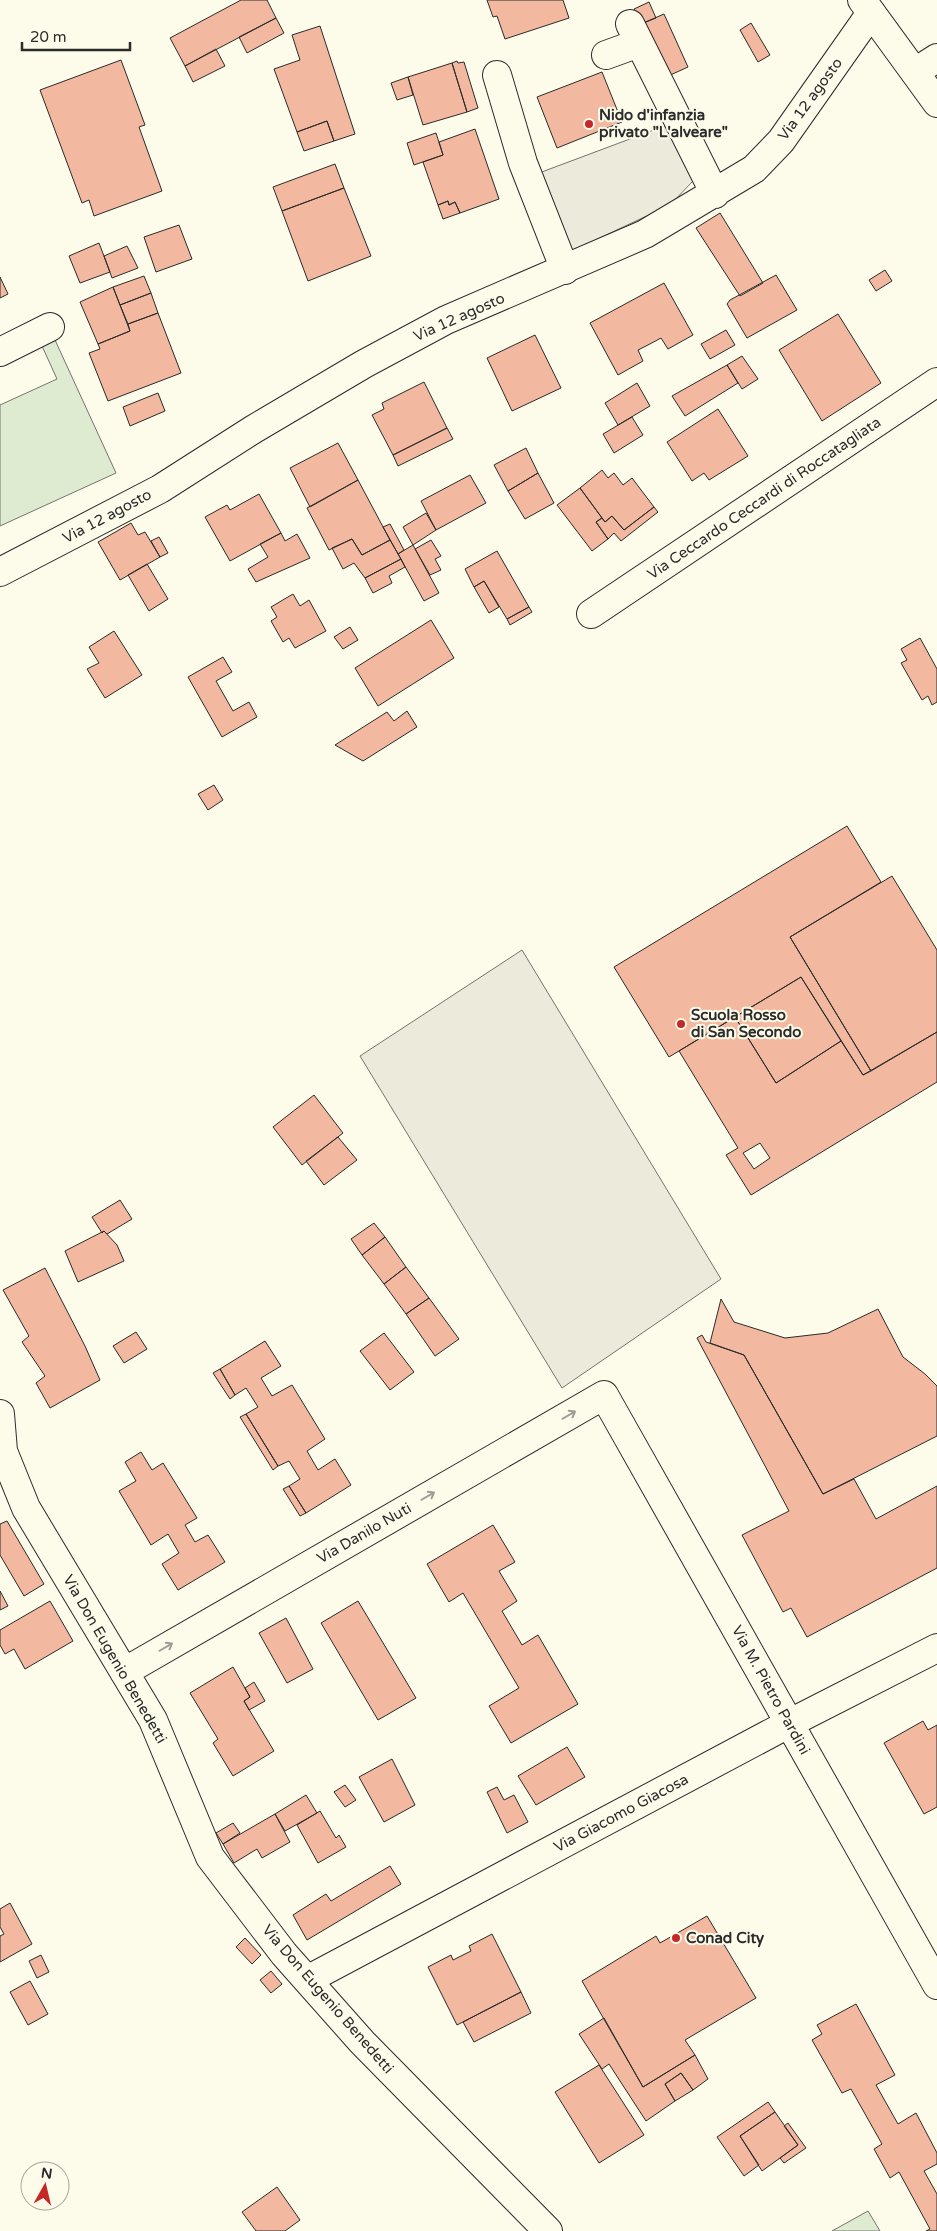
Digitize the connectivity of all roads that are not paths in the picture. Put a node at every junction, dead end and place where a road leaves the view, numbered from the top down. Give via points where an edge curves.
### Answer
1 (866, 7) edge
2 (606, 55) dead end
3 (926, 65) edge
4 (496, 75) dead end
5 (937, 103) edge
6 (715, 194) junction
7 (565, 270) junction
8 (50, 327) dead end
9 (0, 352) edge
10 (937, 382) edge
11 (0, 572) edge
12 (591, 614) dead end
13 (604, 1395) joint
14 (0, 1414) edge
15 (937, 1648) edge
16 (124, 1672) junction
17 (790, 1723) junction
18 (306, 1980) junction
19 (937, 1985) edge
20 (548, 2231) edge

1 - 3 street
1 - 6 street, Via 12 agosto via 781,141 754,169
2 - 6 street via 634,34
3 - 5 street
4 - 7 street via 523,162
6 - 7 street, Via 12 agosto via 645,234
7 - 11 street, Via 12 agosto via 446,320 254,429 160,489
8 - 9 street
10 - 12 street, Via Ceccardo Ceccardi di Roccatagliata
16 -> 13 street, Via Danilo Nuti
13 - 17 street, Via M. Pietro Pardini
14 - 16 street, Via Don Eugenio Benedetti via 3,1450 26,1508
15 - 17 street, Via Giacomo Giacosa
16 - 18 street, Via Don Eugenio Benedetti via 153,1720 210,1858
17 - 18 street, Via Giacomo Giacosa
17 - 19 street, Via M. Pietro Pardini
18 - 20 street, Via Don Eugenio Benedetti via 362,2042

